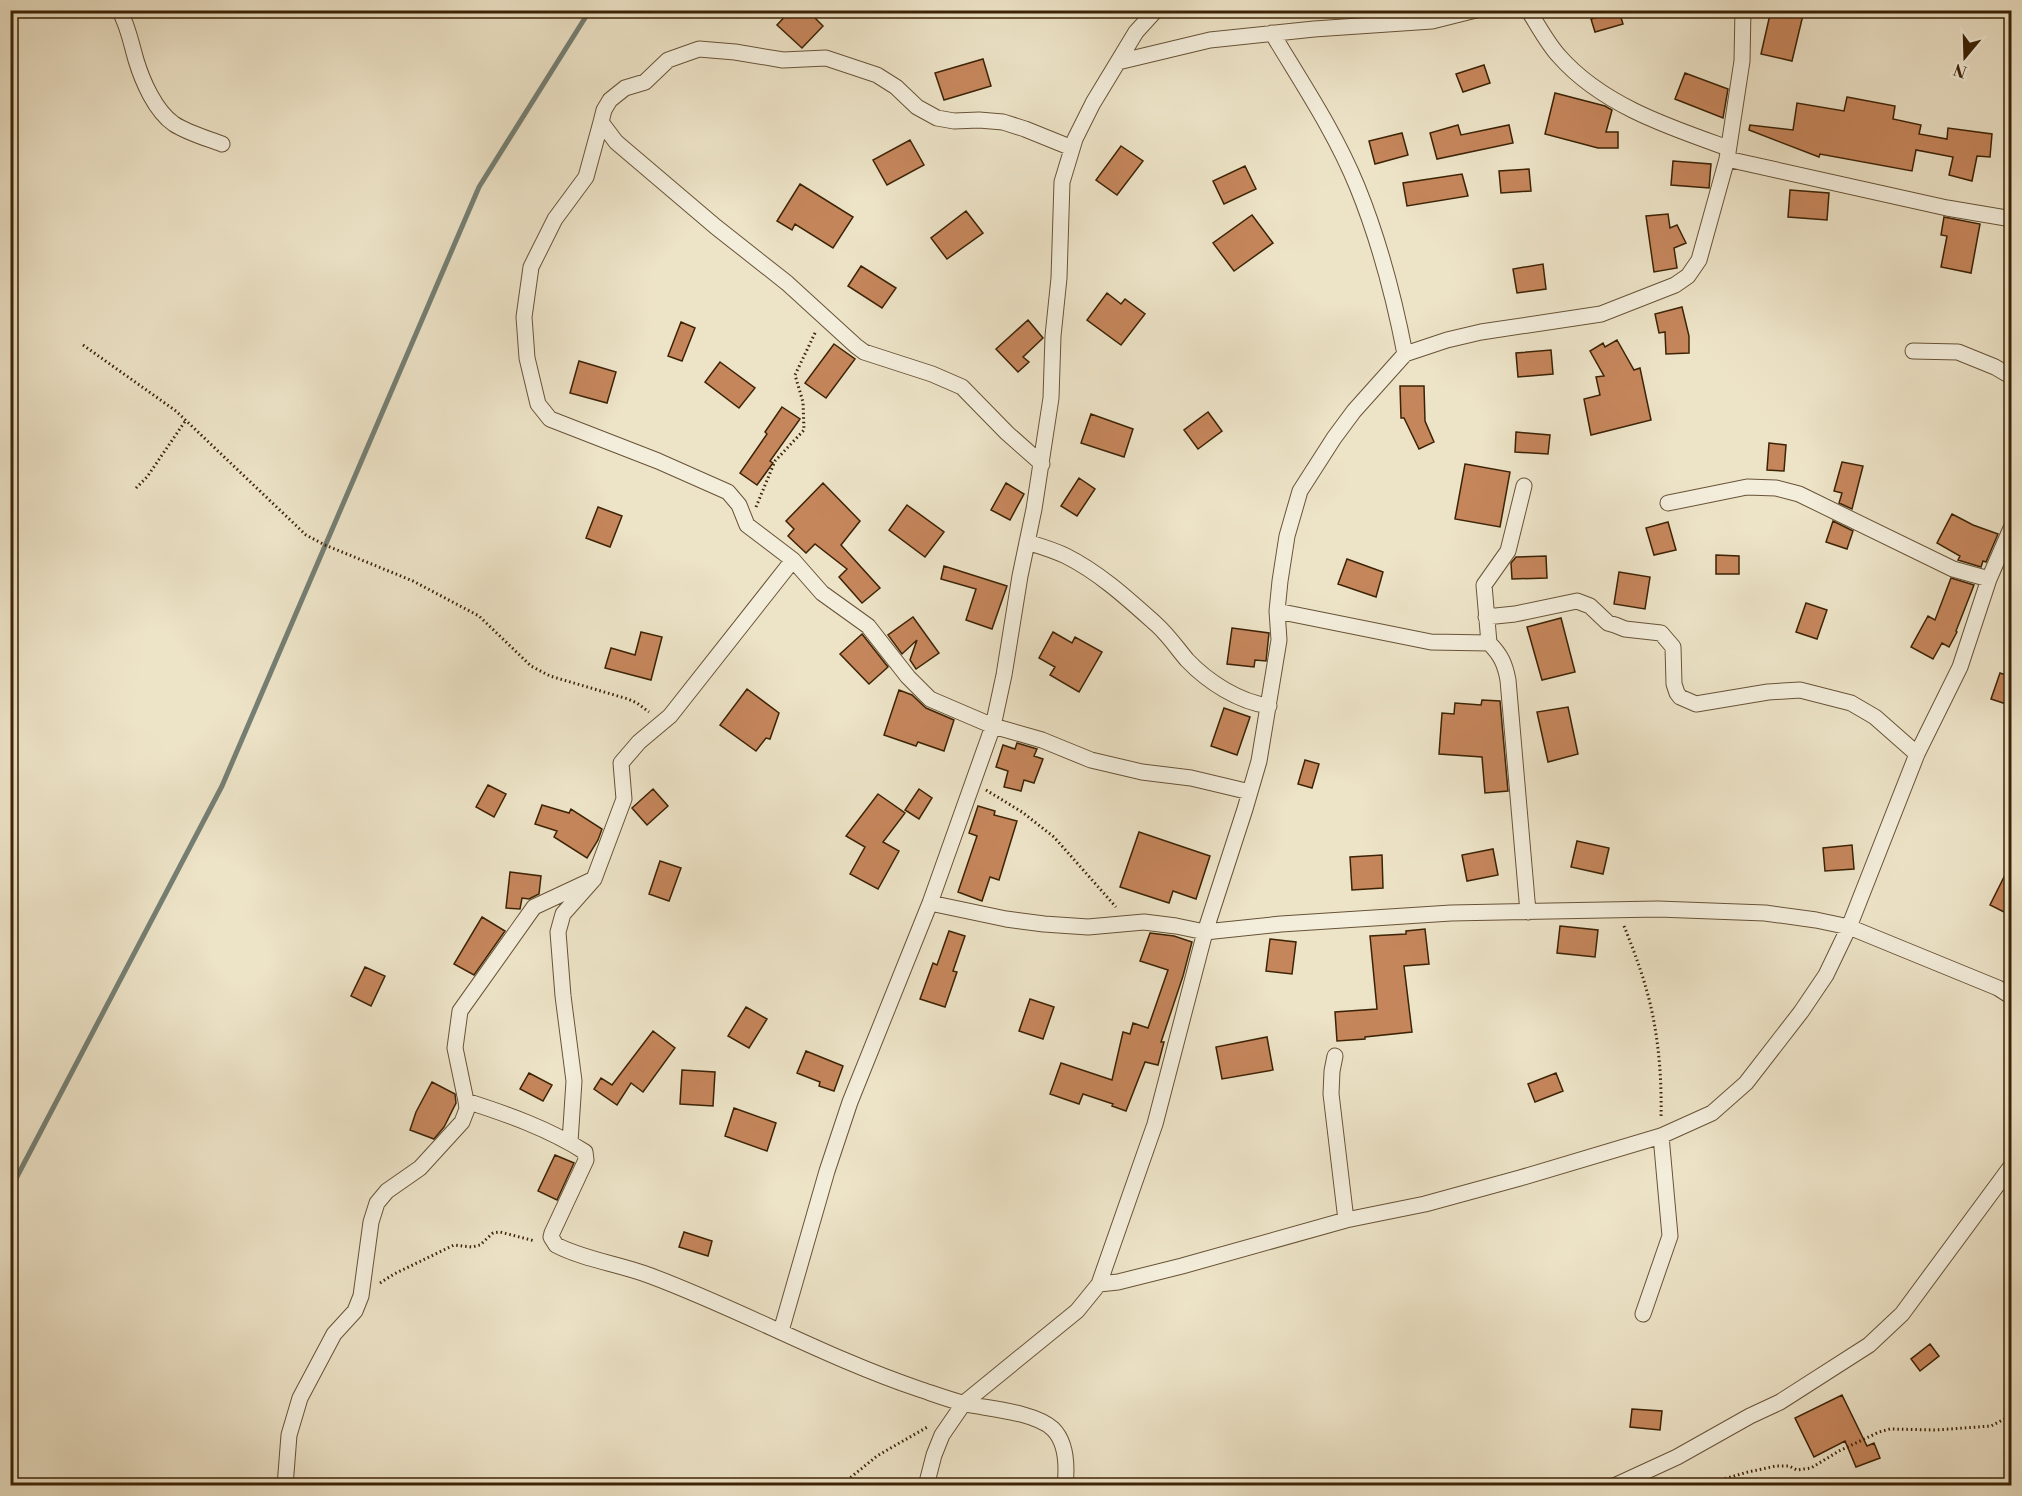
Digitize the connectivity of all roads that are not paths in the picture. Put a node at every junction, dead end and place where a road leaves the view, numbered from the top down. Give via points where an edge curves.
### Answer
1 (119, 10) edge
2 (1156, 10) edge
3 (1476, 10) edge
4 (1528, 10) edge
5 (1743, 10) edge
6 (1272, 33) junction
7 (1118, 62) junction
8 (601, 122) junction
9 (222, 144) dead end
10 (1072, 148) junction
11 (1728, 153) junction
12 (2012, 219) edge
13 (1913, 351) dead end
14 (1405, 354) junction
15 (2012, 377) edge
16 (1042, 464) junction
17 (1524, 486) dead end
18 (1668, 503) dead end
19 (2012, 526) edge
20 (1027, 542) junction
21 (793, 560) junction
22 (1989, 579) junction
23 (1277, 611) junction
24 (1486, 617) junction
25 (1489, 643) junction
26 (1269, 706) junction
27 (993, 726) junction
28 (1917, 754) junction
29 (1250, 792) junction
30 (594, 879) junction
31 (930, 903) junction
32 (1528, 912) junction
33 (1849, 927) junction
34 (1205, 932) junction
35 (2012, 998) edge
36 (1335, 1056) dead end
37 (466, 1101) junction
38 (1661, 1136) junction
39 (570, 1142) junction
40 (2012, 1165) edge
41 (1346, 1220) junction
42 (1099, 1284) junction
43 (1643, 1314) dead end
44 (781, 1331) junction
45 (964, 1403) junction
46 (285, 1485) edge
47 (926, 1485) edge
48 (1065, 1485) edge
49 (1614, 1485) edge

1 - 9 street via 139,71 165,115 191,133
2 - 7 street via 1136,32
3 - 6 street via 1432,21
4 - 11 street via 1559,56 1589,84 1615,101
5 - 11 street via 1742,61
6 - 7 street via 1210,40
6 - 14 street via 1321,113 1356,185 1395,303
7 - 10 street
8 - 10 street via 604,110 616,94 645,82 668,60 699,49 783,60 826,58 877,75 937,118 1003,122
8 - 16 street via 616,142 864,352 962,387
8 - 21 street via 586,177 555,219 531,267 524,317 527,358 538,404 550,419 728,492 739,505 747,525
10 - 16 street via 1062,182 1051,398
11 - 12 street via 1936,206
11 - 14 street via 1699,260 1688,276 1675,285 1601,314 1481,332
13 - 15 street via 1958,352
14 - 23 street via 1354,411 1300,491 1287,536
16 - 20 street
17 - 24 street via 1508,551 1484,585
18 - 22 street via 1747,487 1776,488 1799,494 1953,569
19 - 22 street
20 - 26 street via 1092,570 1159,627 1204,675 1227,691
20 - 27 street
21 - 27 street via 822,593 868,626 930,699
21 - 30 street via 663,724 639,742 621,763 624,799
22 - 28 street via 1960,667
23 - 25 street via 1431,642
23 - 26 street via 1279,640
24 - 25 street
24 - 28 street via 1577,601 1625,629 1660,633 1673,647 1677,693 1689,701 1696,704 1800,690 1851,703 1875,717
25 - 32 street via 1504,661 1508,680
26 - 29 street
27 - 29 street via 1091,760
27 - 31 street
28 - 33 street
29 - 34 street
30 - 37 street via 534,906 460,1011 455,1048
30 - 39 street via 563,914 558,932 574,1081
31 - 34 street via 1044,924 1088,927 1144,922
31 - 44 street via 850,1102
32 - 33 street via 1658,909 1765,913
32 - 34 street via 1451,913
33 - 35 street via 1998,988
33 - 38 street via 1826,975 1746,1083 1712,1113
34 - 42 street via 1155,1124
36 - 41 street via 1331,1094
37 - 39 street
37 - 46 street via 462,1122 420,1168 377,1203 361,1296 355,1311 334,1334 300,1398 289,1435
38 - 41 street via 1425,1204
38 - 43 street via 1670,1236
39 - 44 street via 586,1156 552,1241 559,1247 650,1275
40 - 49 street via 1902,1314 1869,1346 1780,1402 1677,1457
41 - 42 street via 1182,1266
42 - 45 street via 1077,1311
44 - 45 street via 867,1371
45 - 47 street via 948,1423
45 - 48 street via 1030,1417 1053,1430 1065,1454

